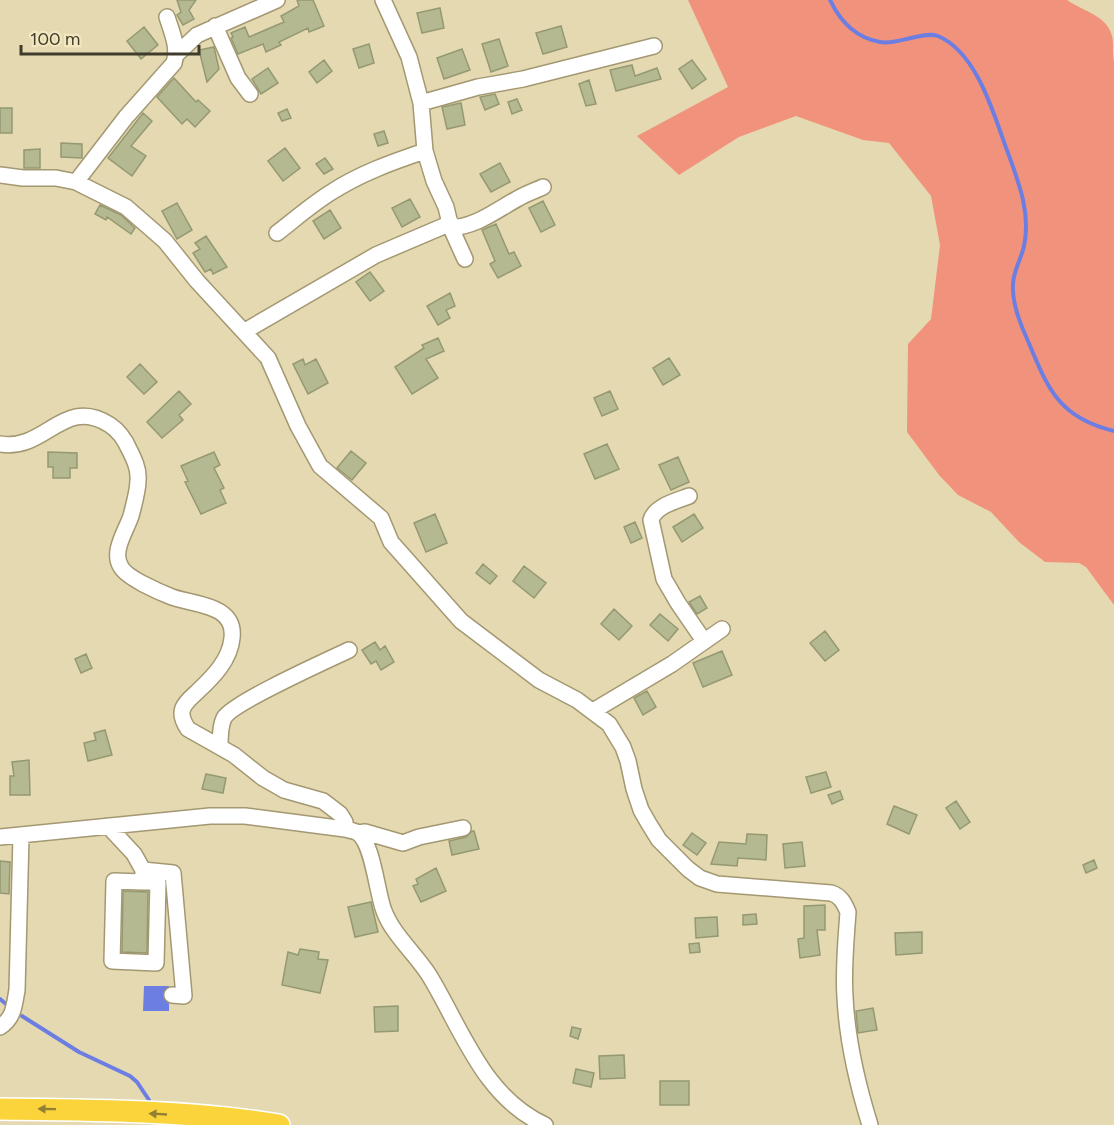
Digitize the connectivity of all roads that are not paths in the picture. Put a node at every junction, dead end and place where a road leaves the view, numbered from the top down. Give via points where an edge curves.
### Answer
1 (277, 0) edge
2 (383, 0) edge
3 (167, 17) dead end
4 (215, 26) junction
5 (654, 46) dead end
6 (177, 54) junction
7 (250, 94) dead end
8 (421, 103) junction
9 (425, 150) junction
10 (0, 175) edge
11 (76, 182) junction
12 (543, 187) dead end
13 (451, 225) junction
14 (277, 233) dead end
15 (465, 260) dead end
16 (245, 332) junction
17 (0, 444) edge
18 (689, 496) dead end
19 (722, 629) dead end
20 (704, 641) junction
21 (349, 650) dead end
22 (593, 711) junction
23 (220, 746) junction
24 (108, 826) junction
25 (463, 828) dead end
26 (352, 831) junction
27 (21, 836) junction
28 (0, 837) edge
29 (143, 876) junction
30 (172, 995) dead end
31 (0, 1027) edge
32 (0, 1109) edge
33 (279, 1125) edge
34 (545, 1125) edge
35 (870, 1125) edge

1 - 4 street
2 - 8 street via 409,57
3 - 6 street
4 - 6 street via 195,36
4 - 7 street via 238,78
5 - 8 street
6 - 11 street via 174,63
8 - 9 street
9 - 13 street
9 - 14 street via 348,182
10 - 11 street
11 - 16 street via 135,213 165,241
12 - 13 street via 480,221 465,227
13 - 15 street
13 - 16 street via 376,255
16 - 22 street via 268,358 320,466 381,518 391,542 424,582 461,621 539,680
17 - 23 street via 32,441 56,423 82,416 108,424 125,441 138,479 117,557 119,566 125,573 173,597 223,613 232,626 226,658 188,700 182,717 189,729
18 - 20 street via 658,509 651,520 664,579
19 - 20 street
20 - 22 street
21 - 23 street via 229,712 223,719
22 - 35 street via 609,724 623,747 648,824 700,878 729,886 831,893 843,900 848,912 844,995 848,1029 859,1091
23 - 26 street via 284,790 323,801 340,814
24 - 26 street via 245,816
24 - 27 street
24 - 29 street via 134,854
25 - 26 street via 403,843
26 - 34 street via 364,840 383,910 429,976 488,1078 518,1109
27 - 28 street
27 - 31 street via 17,990 13,1014
29 - 29 street via 114,881 112,961 156,963 158,882
29 - 30 street via 173,873 184,996
33 -> 32 highway via 185,1115

